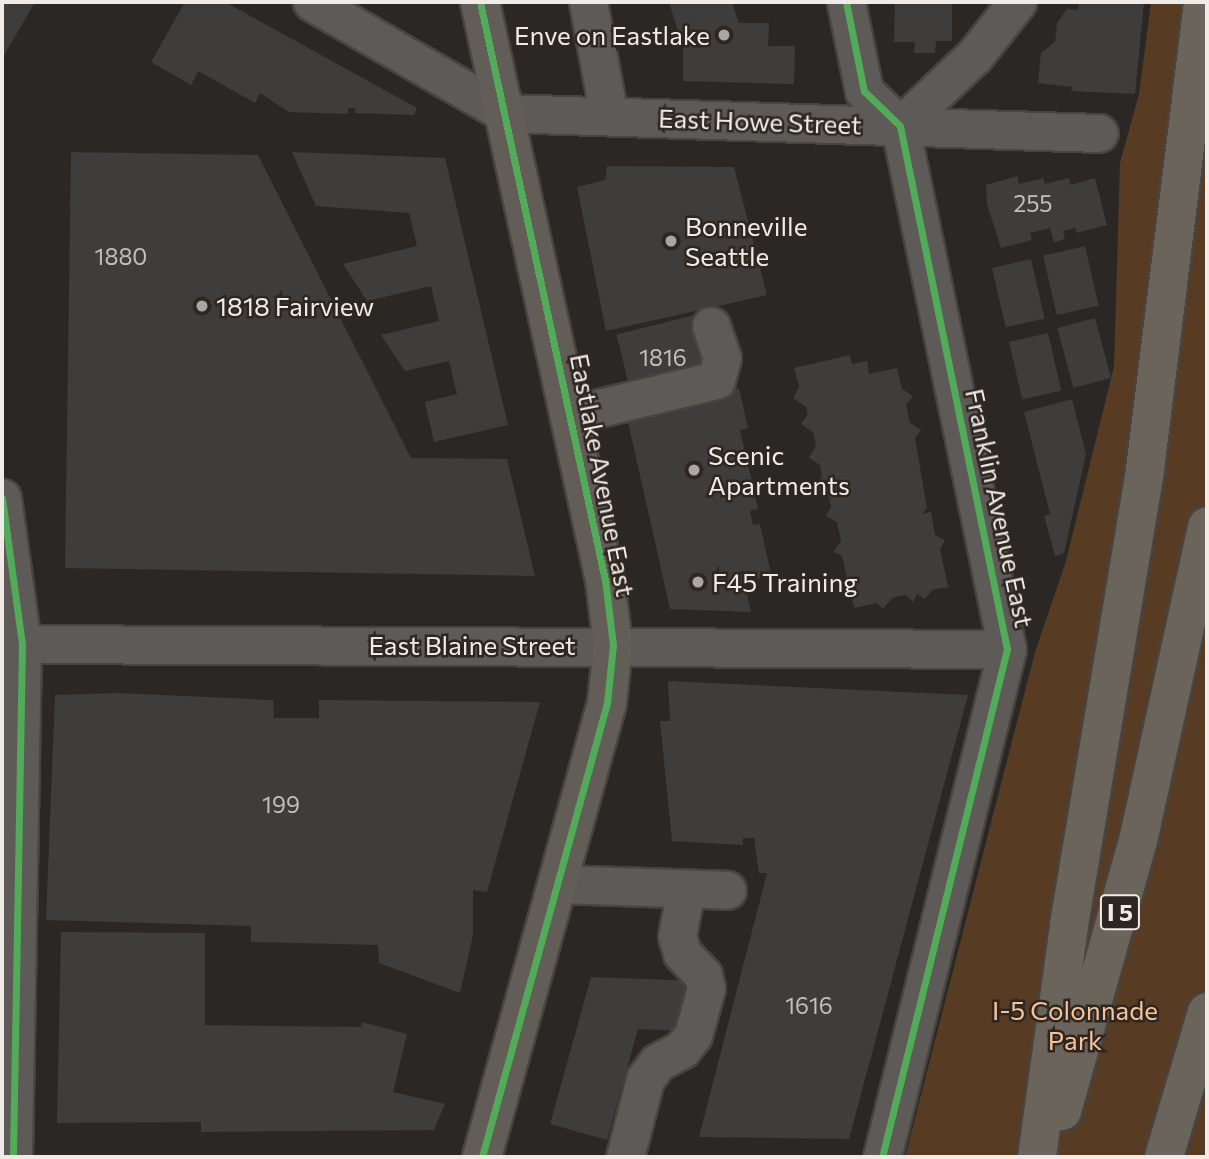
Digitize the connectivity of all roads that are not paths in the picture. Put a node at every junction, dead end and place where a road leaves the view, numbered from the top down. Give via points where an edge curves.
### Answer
1 (312, 2) edge
2 (480, 2) edge
3 (588, 2) edge
4 (846, 2) edge
5 (1017, 2) edge
6 (1203, 2) edge
7 (505, 113) junction
8 (609, 117) junction
9 (900, 126) junction
10 (1099, 133) dead end
11 (711, 326) dead end
12 (570, 415) junction
13 (2, 498) edge
14 (1207, 526) edge
15 (22, 644) junction
16 (613, 645) junction
17 (1007, 649) junction
18 (557, 884) junction
19 (686, 889) junction
20 (727, 890) dead end
21 (1207, 1012) edge
22 (13, 1157) edge
23 (482, 1157) edge
24 (625, 1157) edge
25 (882, 1157) edge
26 (1037, 1157) edge
27 (1049, 1157) edge
28 (1164, 1157) edge

1 - 7 street
2 - 7 main road, Eastlake Avenue East
3 - 8 street
4 - 9 street via 864,92
5 - 9 street via 975,55
6 - 26 highway via 1147,458 1071,912
7 - 8 street, East Howe Street
7 - 12 main road, Eastlake Avenue East
8 - 9 street, East Howe Street
9 - 10 street, East Howe Street
9 - 17 street, Franklin Avenue East
11 - 12 street via 722,358 716,380
12 - 16 main road, Eastlake Avenue East via 605,580
13 - 15 street
14 - 27 highway, I 5 via 1135,854
15 - 16 street, East Blaine Street
15 - 22 street
16 - 17 street, East Blaine Street
16 - 18 main road, Eastlake Avenue East via 607,703
17 - 25 street, Franklin Avenue East
18 - 19 street
18 - 23 main road, Eastlake Avenue East
19 - 20 street
19 - 24 street via 677,936 682,953 703,975 706,988 693,1035 682,1049 658,1062 645,1079
21 - 28 highway

